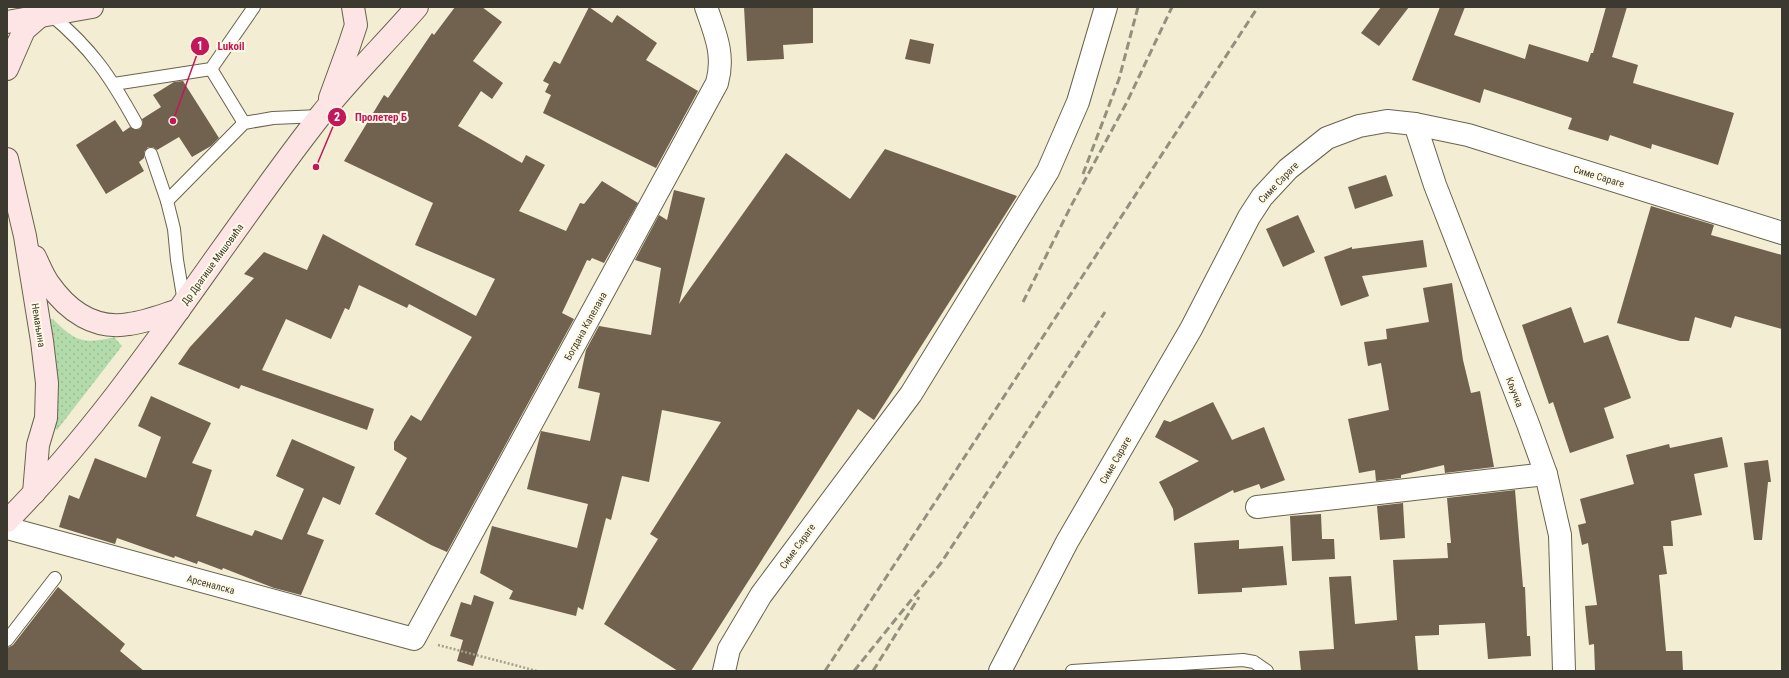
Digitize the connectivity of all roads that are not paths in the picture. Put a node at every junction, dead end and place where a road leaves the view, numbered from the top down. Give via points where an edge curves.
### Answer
1 (92, 7) edge
2 (254, 7) edge
3 (353, 7) edge
4 (417, 7) edge
5 (706, 7) edge
6 (1106, 7) edge
7 (53, 12) edge
8 (7, 22) edge
9 (7, 69) edge
10 (211, 69) junction
11 (114, 84) junction
12 (322, 113) junction
13 (136, 123) dead end
14 (244, 123) junction
15 (1415, 124) junction
16 (151, 154) dead end
17 (7, 159) edge
18 (167, 201) junction
19 (1782, 233) edge
20 (25, 236) junction
21 (182, 306) junction
22 (1546, 474) junction
23 (34, 493) junction
24 (1257, 507) dead end
25 (7, 521) edge
26 (7, 528) edge
27 (55, 578) dead end
28 (414, 638) joint
29 (7, 640) edge
30 (724, 671) edge
31 (1000, 671) edge
32 (1072, 671) edge
33 (1267, 671) edge
34 (1564, 671) edge

1 - 7 main road
2 - 10 lane
3 - 12 main road via 356,25 354,32
4 - 12 main road, Др Драгише Мишовића
5 - 28 street, Богдана Капелана via 720,48 721,70 717,83
6 - 30 street, Симе Сараге via 1078,102 1048,171 910,394 761,595 729,649
7 - 8 main road
7 - 9 main road via 24,30
7 - 11 lane via 96,57
10 - 11 lane
10 - 14 lane
11 - 13 lane
12 - 14 lane
12 - 21 main road, Др Драгише Мишовића
14 - 18 lane
15 - 19 street, Симе Сараге via 1468,134
15 - 22 street, Кључка via 1435,185
15 - 31 street, Симе Сараге via 1387,121 1359,126 1327,138 1288,169 1262,197 1248,217 1191,329 1067,542
16 - 18 lane
17 - 20 main road, Немањина
18 - 21 lane via 174,229
20 - 21 main road via 48,283 67,306 86,319 107,326 129,324
20 - 23 main road, Немањина via 47,383 46,418 38,445
21 - 23 main road, Др Драгише Мишовића via 92,423
22 - 24 street
22 - 34 street, Кључка via 1560,535
23 - 25 main road, Др Драгише Мишовића
26 - 28 street, Арсеналска
27 - 29 lane
32 - 33 lane via 1243,660 1254,662

